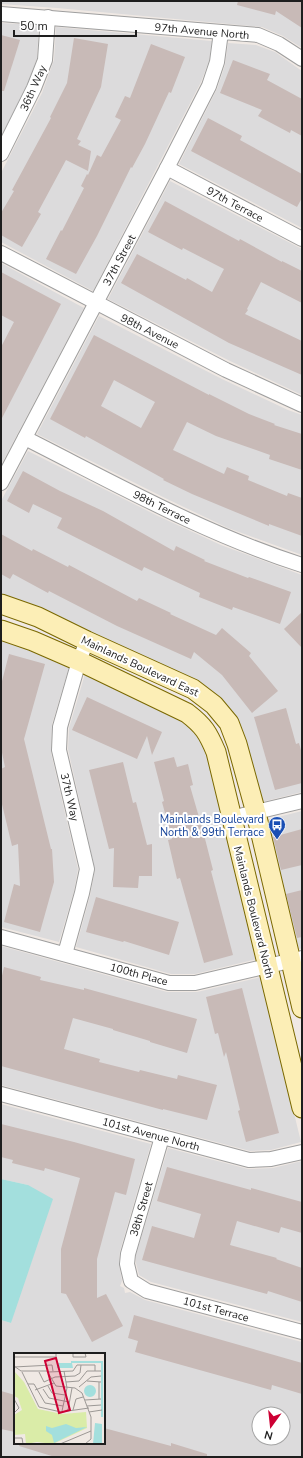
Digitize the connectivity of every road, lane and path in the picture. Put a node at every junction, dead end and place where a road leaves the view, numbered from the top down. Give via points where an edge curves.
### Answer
1 (1, 14) edge
2 (48, 17) junction
3 (221, 32) junction
4 (302, 59) edge
5 (1, 154) edge
6 (167, 168) junction
7 (302, 239) edge
8 (1, 253) edge
9 (96, 303) junction
10 (302, 405) edge
11 (25, 438) junction
12 (1, 483) edge
13 (302, 565) edge
14 (1, 604) edge
15 (1, 630) edge
16 (87, 641) junction
17 (80, 661) junction
18 (302, 801) edge
19 (256, 813) junction
20 (232, 818) junction
21 (1, 937) edge
22 (65, 954) junction
23 (296, 960) edge
24 (268, 966) junction
25 (302, 1008) edge
26 (1, 1094) edge
27 (302, 1108) edge
28 (162, 1137) junction
29 (302, 1152) edge
30 (131, 1282) joint
31 (302, 1332) edge

1 - 2 street, 97th Avenue North
2 - 3 street, 97th Avenue North
2 - 5 street, 36th Way via 45,60
3 - 4 street, 97th Avenue North via 258,35 279,44
3 - 6 street, 37th Street via 217,62 209,86
6 - 7 street, 97th Terrace
6 - 9 street, 37th Street
8 - 9 street, 98th Avenue
9 - 10 street, 98th Avenue via 226,370
9 - 11 street, 37th Street
11 - 12 street, 37th Street
11 - 13 street, 98th Terrace via 218,533
14 - 16 street, Mainlands Boulevard East
15 - 17 street, Mainlands Boulevard North
16 - 17 street, 37th Way
16 - 19 street, Mainlands Boulevard East via 194,689 214,704 229,723
17 - 20 street, Mainlands Boulevard North via 181,710 201,724 216,752
17 - 22 street, 37th Way via 60,727 59,750 87,869
18 - 19 street
19 - 20 street
19 - 23 street
20 - 24 street, Mainlands Boulevard North
21 - 22 street, 100th Place
22 - 24 street, 100th Place via 169,983 195,983
23 - 24 street, 100th Place
23 - 25 street
24 - 27 street, Mainlands Boulevard North
26 - 28 street, 101st Avenue North
28 - 29 street, 101st Avenue North via 249,1160 271,1159
28 - 30 street, 38th Street via 128,1254 127,1264
30 - 31 street, 101st Terrace via 147,1290

